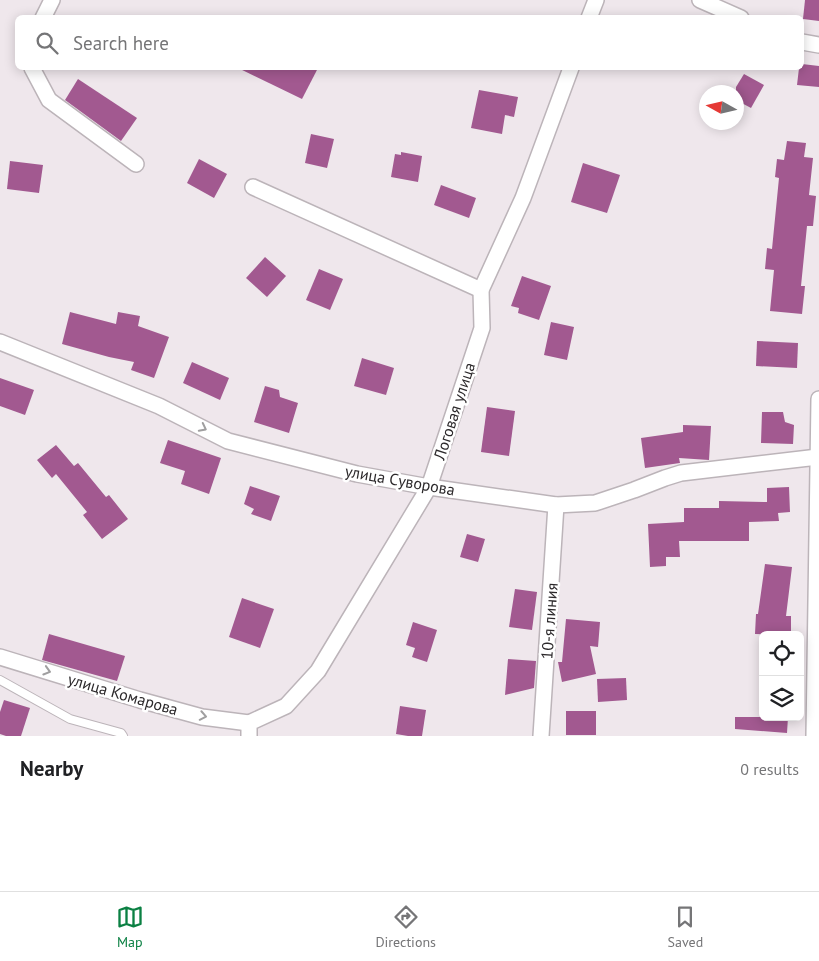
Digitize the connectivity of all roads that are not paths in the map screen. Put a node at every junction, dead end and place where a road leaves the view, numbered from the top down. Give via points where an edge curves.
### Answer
1 (52, 0) edge
2 (596, 0) edge
3 (700, 0) edge
4 (44, 15) edge
5 (591, 15) edge
6 (734, 15) edge
7 (804, 42) edge
8 (819, 44) edge
9 (33, 70) edge
10 (570, 70) edge
11 (136, 164) dead end
12 (253, 187) dead end
13 (481, 290) junction
14 (0, 342) edge
15 (819, 400) edge
16 (818, 457) edge
17 (429, 487) junction
18 (556, 505) junction
19 (0, 657) edge
20 (0, 680) edge
21 (249, 730) edge
22 (123, 736) edge
23 (238, 736) edge
24 (542, 736) edge
25 (814, 736) edge

1 - 4 street
2 - 5 street
3 - 6 street
7 - 8 street
9 - 11 street via 49,100
10 - 13 street, Логовая улица via 523,198
12 - 13 street
13 - 17 street, Логовая улица via 482,328
14 -> 17 street, улица Суворова via 159,406 228,441 357,474
15 - 16 street
16 - 18 street, улица Суворова via 682,473 595,503
16 - 25 street
17 - 18 street, улица Суворова
17 - 21 street, Логовая улица via 318,671 286,706
18 - 24 street, 10-я линия
19 -> 21 street, улица Комарова
20 - 22 lane via 70,719
21 - 23 lane

